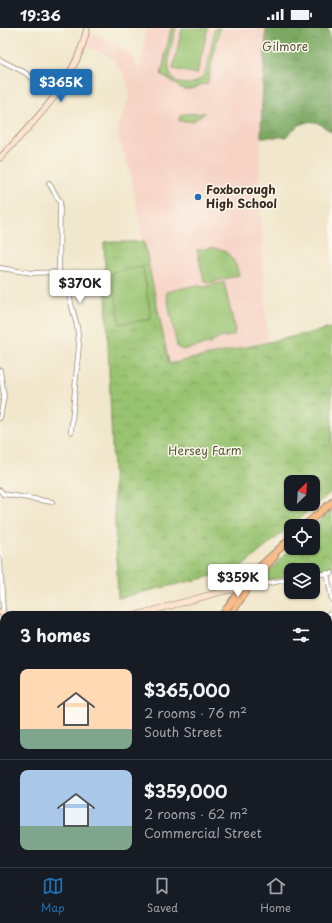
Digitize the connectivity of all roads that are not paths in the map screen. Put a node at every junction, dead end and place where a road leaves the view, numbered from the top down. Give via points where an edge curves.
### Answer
1 (87, 28) edge
2 (0, 60) edge
3 (56, 96) junction
4 (0, 158) edge
5 (49, 183) dead end
6 (0, 268) edge
7 (60, 272) junction
8 (0, 370) edge
9 (0, 418) edge
10 (71, 432) dead end
11 (0, 490) edge
12 (52, 502) dead end
13 (332, 502) edge
14 (312, 519) edge
15 (284, 544) edge
16 (284, 546) edge
17 (0, 559) edge
18 (330, 573) edge
19 (320, 574) edge
20 (284, 580) edge
21 (248, 587) junction
22 (239, 589) junction
23 (332, 600) edge
24 (3, 611) edge
25 (152, 611) edge
26 (225, 611) edge
27 (233, 611) edge

1 - 3 main road via 75,65
2 - 3 street via 24,72
3 - 4 main road
5 - 7 street via 60,202
6 - 7 street via 32,273
7 - 10 street via 70,295 79,345
8 - 9 street via 4,396
11 - 12 street via 3,494
13 - 14 main road
15 - 22 main road via 265,560
16 - 21 main road
17 - 24 street
18 - 19 street
18 - 23 street
20 - 21 street
21 - 22 main road
21 - 27 main road
22 - 25 main road
22 - 26 main road

